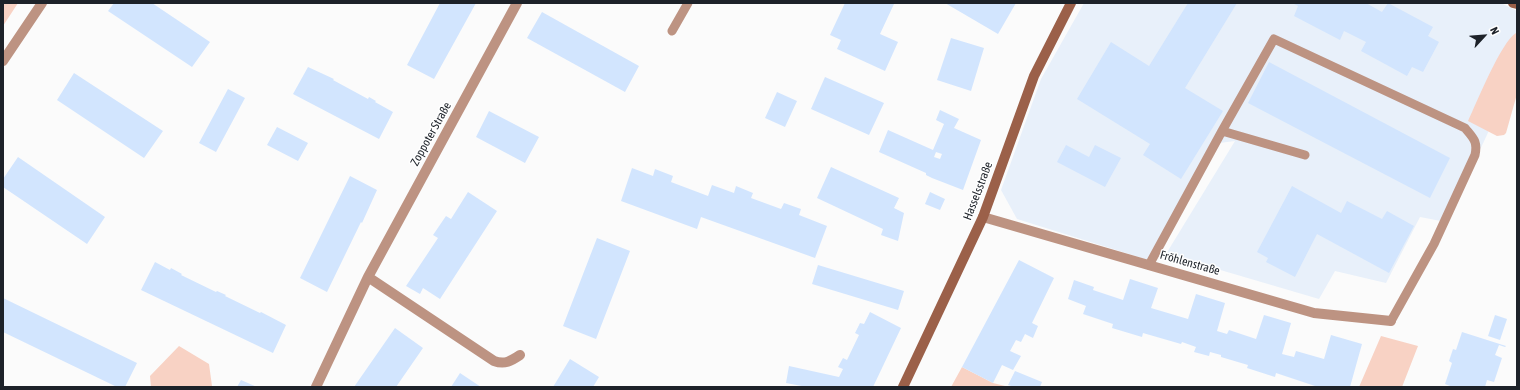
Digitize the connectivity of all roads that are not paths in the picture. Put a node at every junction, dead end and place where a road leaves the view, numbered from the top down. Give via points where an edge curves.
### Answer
1 (42, 3) edge
2 (517, 3) edge
3 (688, 3) edge
4 (1071, 3) edge
5 (1513, 3) edge
6 (1517, 4) edge
7 (672, 32) dead end
8 (3, 61) edge
9 (1222, 130) junction
10 (1305, 155) dead end
11 (983, 216) junction
12 (1149, 265) junction
13 (368, 277) junction
14 (1392, 321) joint
15 (520, 355) dead end
16 (316, 387) edge
17 (903, 387) edge

1 - 8 street
2 - 13 street, Zoppoter Straße
3 - 7 lane
4 - 11 street, Hasselsstraße via 1034,76
5 - 6 street
9 - 10 lane
9 - 12 lane
9 - 14 lane via 1274,38 1465,128 1477,145 1475,155 1434,244
11 - 12 street, Fröhlenstraße
11 - 17 street, Hasselsstraße
12 - 14 street, Fröhlenstraße via 1314,313
13 - 15 street via 494,361 509,363
13 - 16 street, Zoppoter Straße

